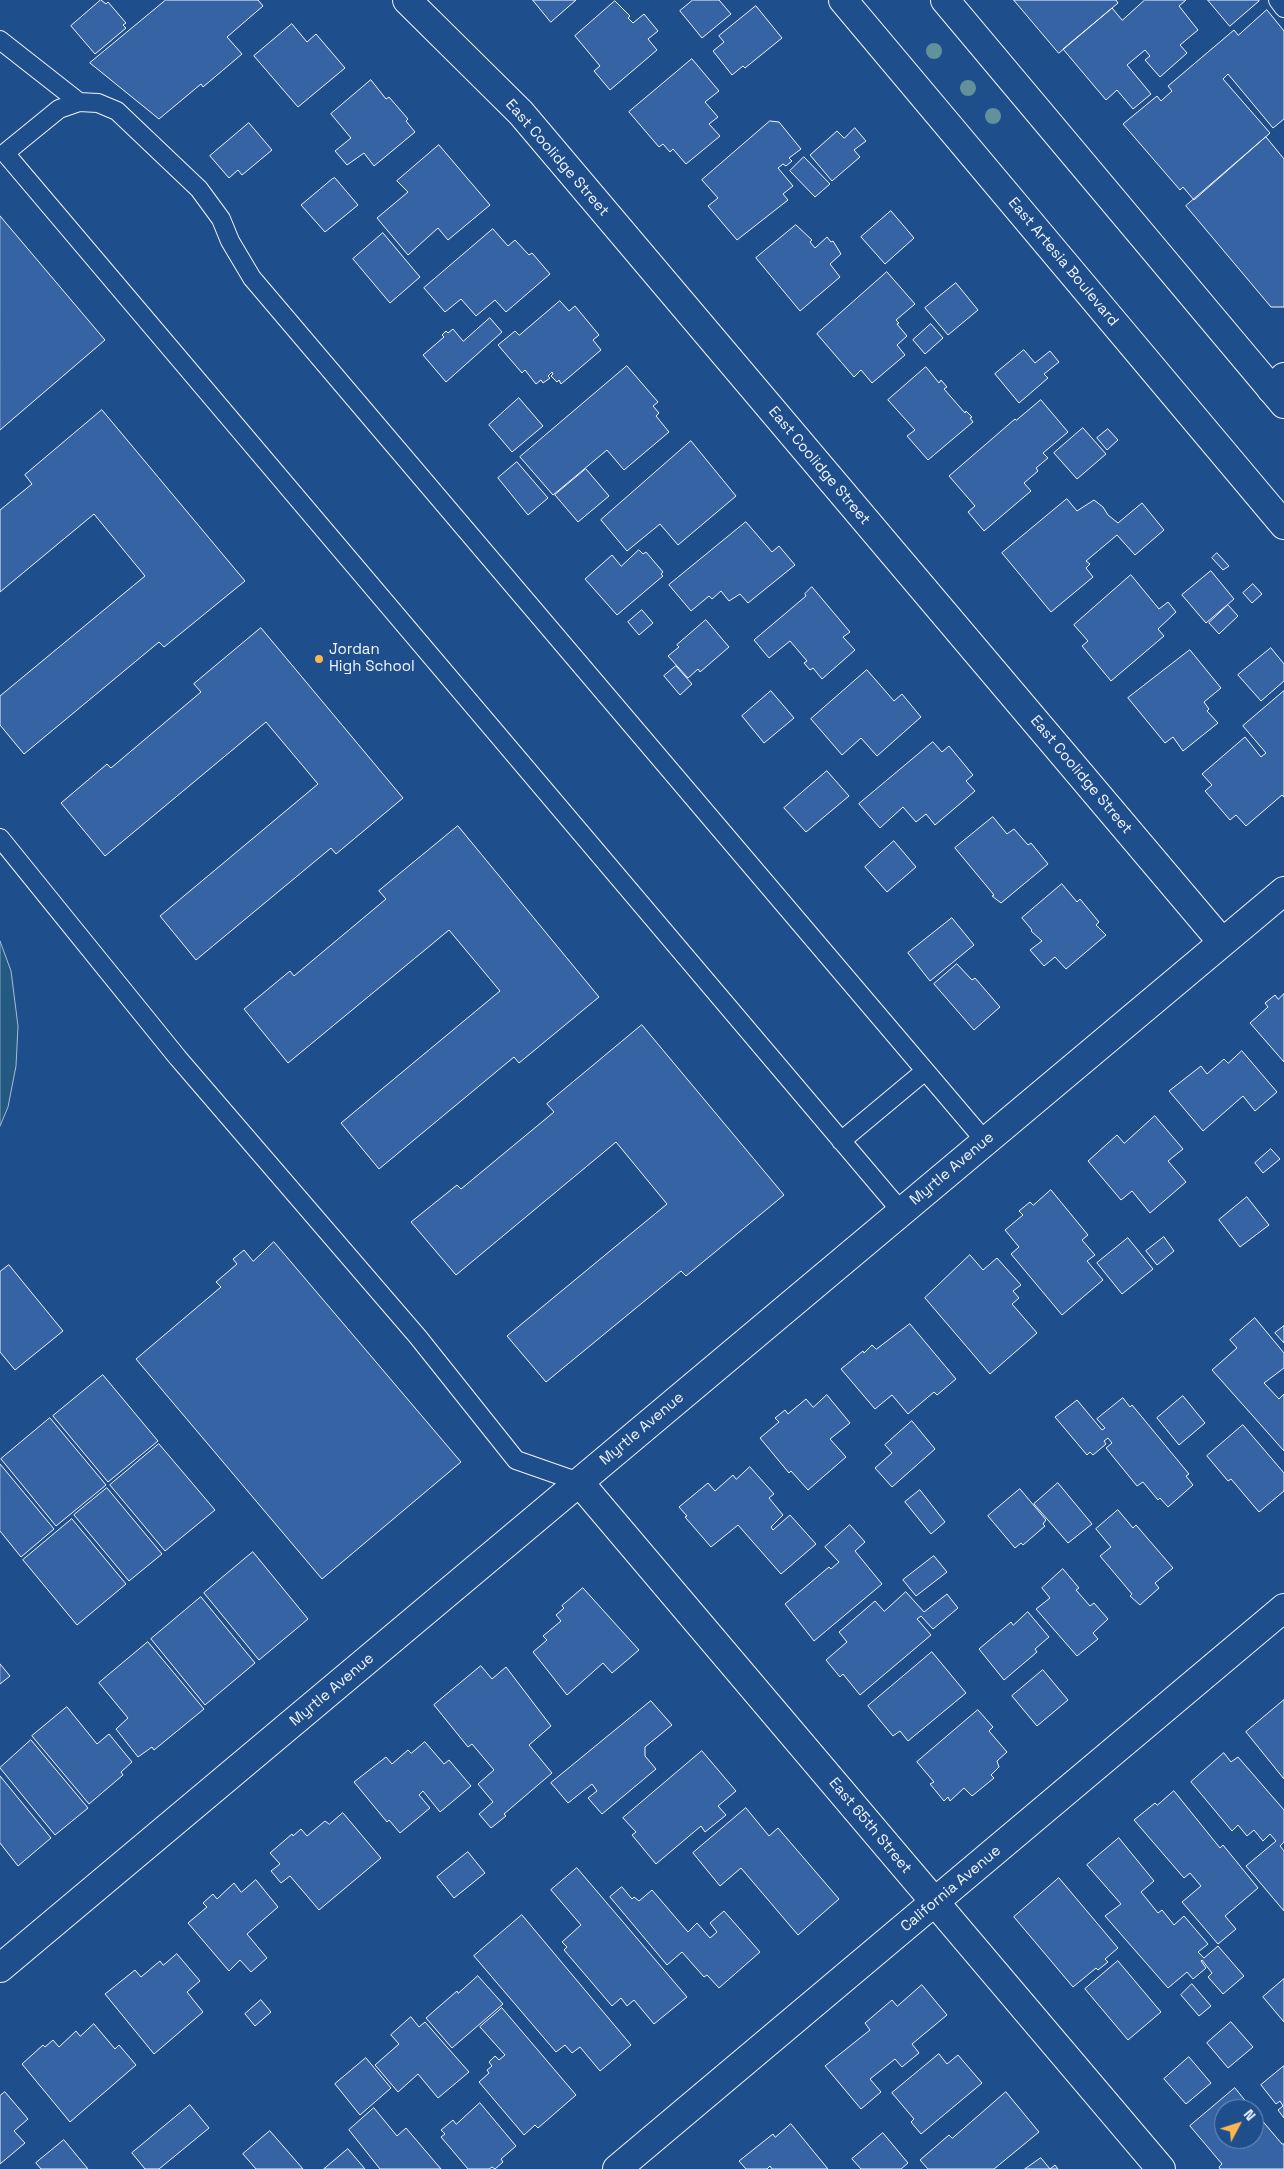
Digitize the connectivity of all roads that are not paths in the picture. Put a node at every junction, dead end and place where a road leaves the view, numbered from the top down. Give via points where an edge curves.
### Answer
1 (407, 0) edge
2 (843, 0) edge
3 (945, 0) edge
4 (1278, 0) edge
5 (1284, 8) edge
6 (0, 40) edge
7 (79, 102) junction
8 (1280, 390) edge
9 (1284, 524) edge
10 (0, 838) edge
11 (1284, 891) edge
12 (1222, 942) junction
13 (925, 1071) junction
14 (841, 1141) junction
15 (985, 1141) junction
16 (901, 1211) junction
17 (579, 1482) junction
18 (1284, 1608) edge
19 (935, 1902) junction
20 (0, 1968) edge
21 (617, 2169) edge
22 (1161, 2169) edge

1 - 12 street, East Coolidge Street via 520,113
2 - 9 street, East Artesia Boulevard
3 - 8 street
4 - 5 lane
6 - 7 lane
7 - 13 lane via 98,103 118,111 198,188 221,219 252,278
7 - 14 lane via 59,109 5,153
10 - 17 lane via 178,1058 418,1337 516,1460
11 - 12 street, Myrtle Avenue
12 - 15 street, Myrtle Avenue
13 - 14 lane
13 - 15 lane
14 - 16 lane
15 - 16 street, Myrtle Avenue
16 - 17 street, Myrtle Avenue
17 - 19 street, East 65th Street
17 - 20 street, Myrtle Avenue
18 - 19 street, California Avenue
19 - 21 street, California Avenue
19 - 22 street, East 65th Street

